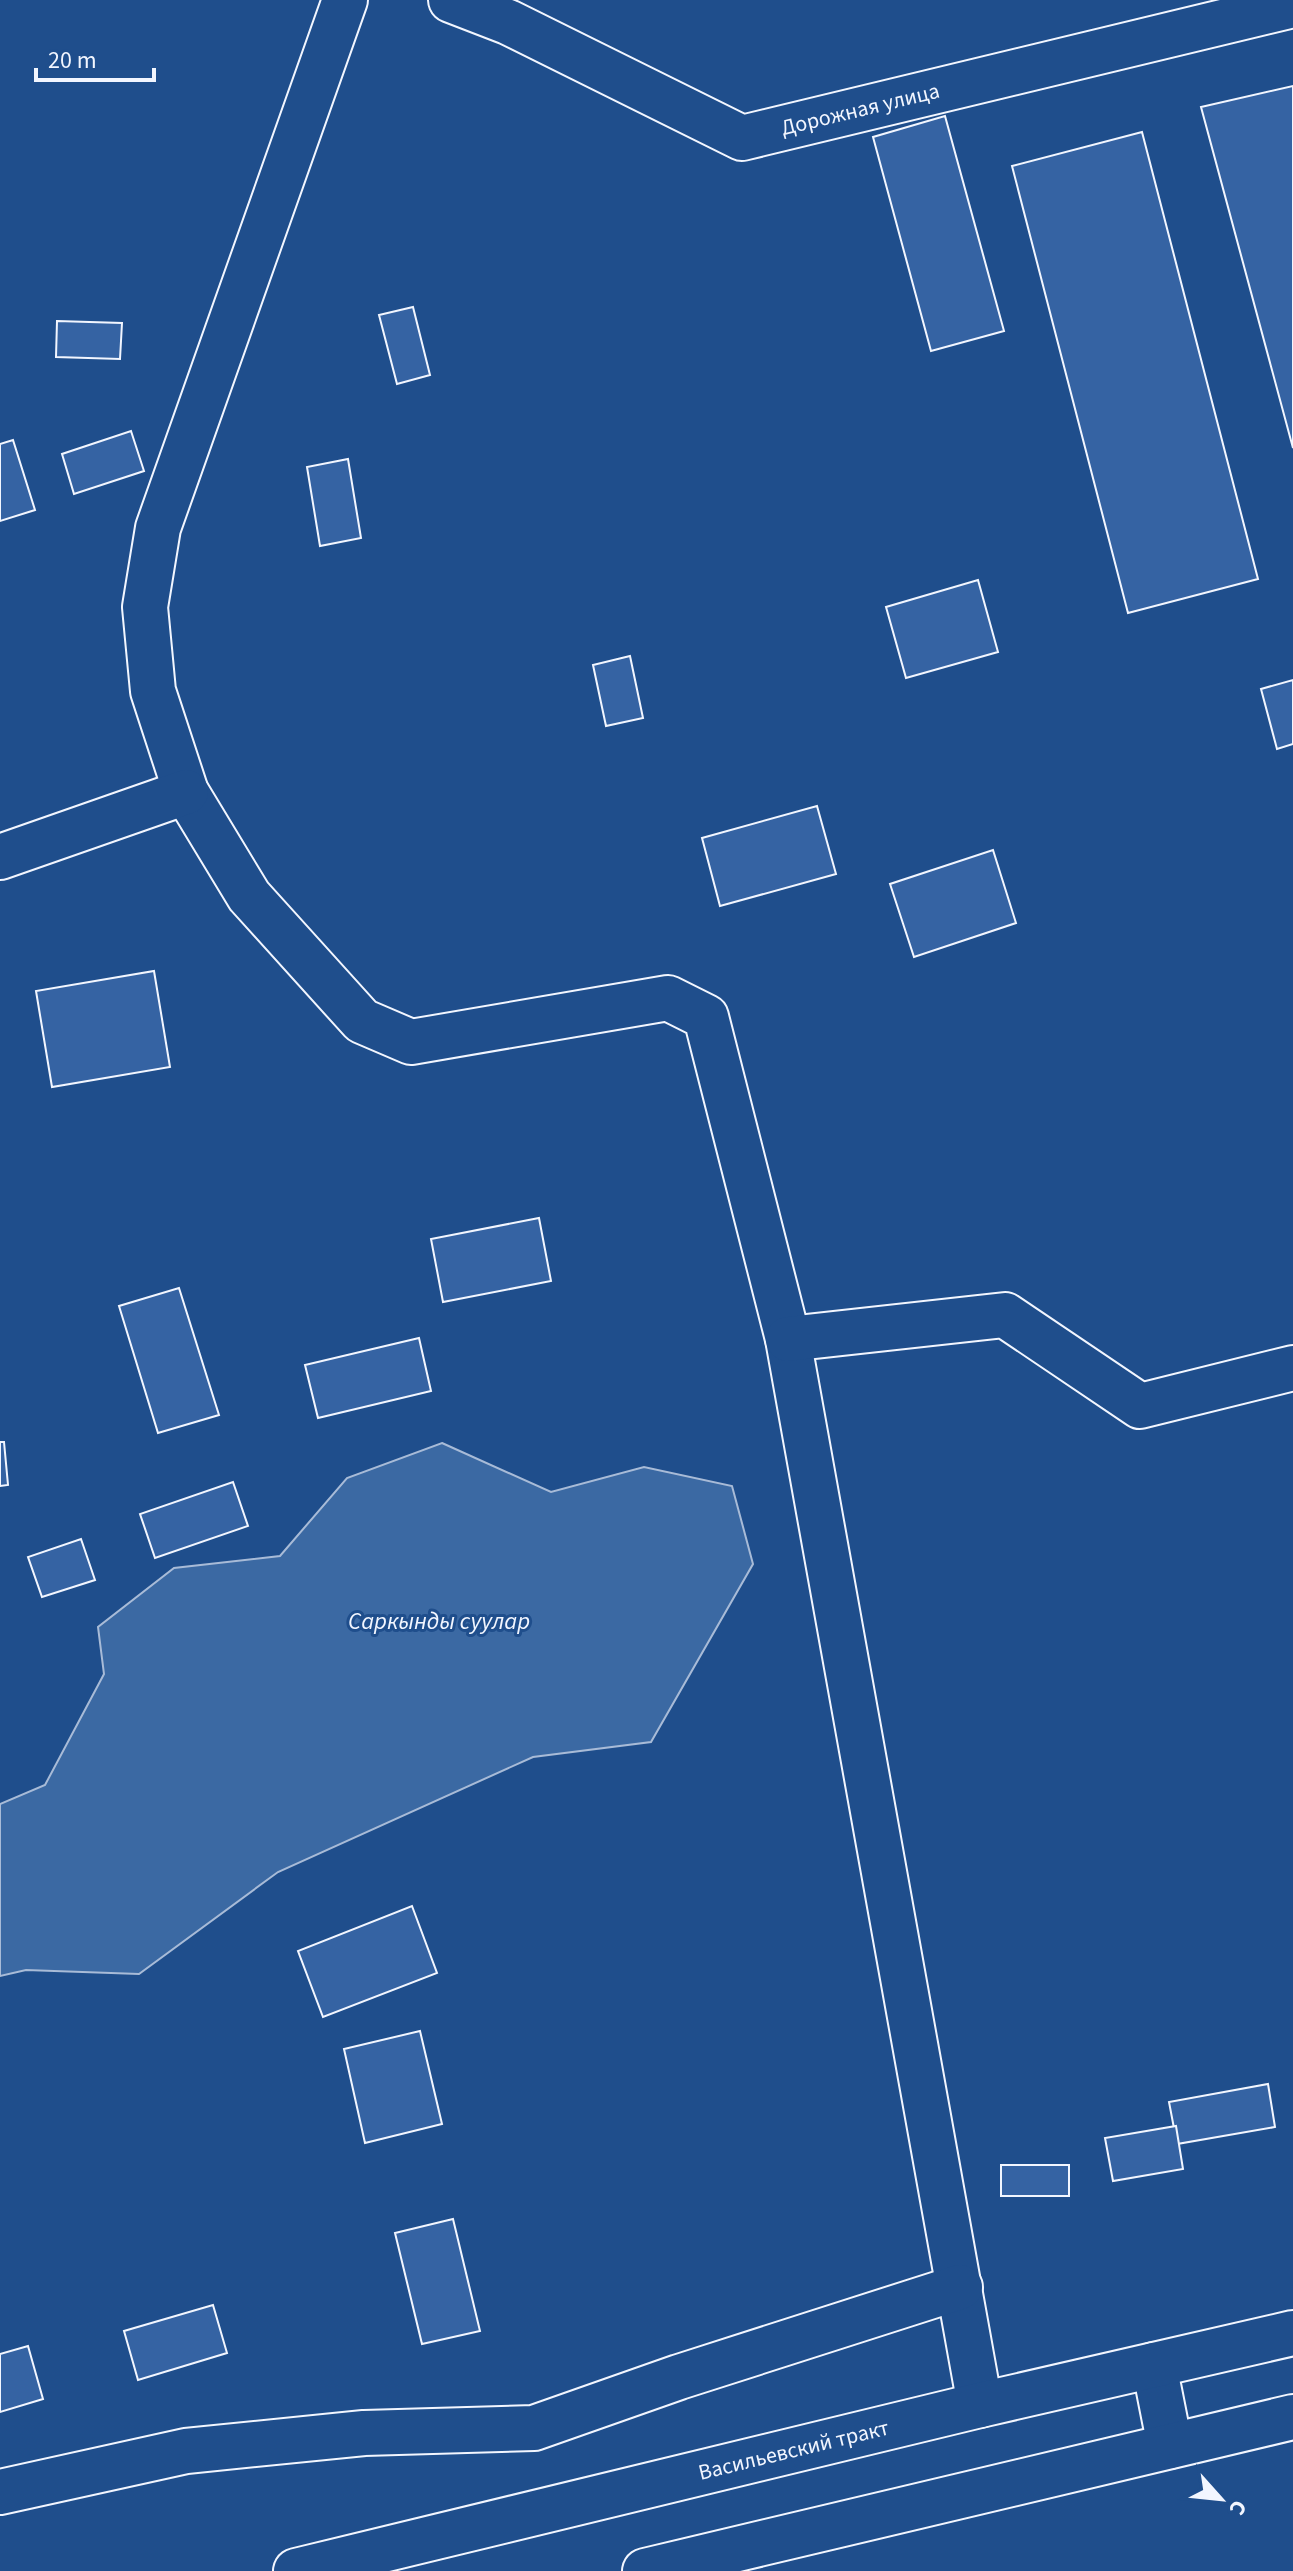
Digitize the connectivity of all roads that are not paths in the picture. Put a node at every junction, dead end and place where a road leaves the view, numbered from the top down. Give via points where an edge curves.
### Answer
1 (345, 0) edge
2 (451, 0) edge
3 (1293, 5) edge
4 (186, 792) junction
5 (0, 857) edge
6 (788, 1339) junction
7 (1293, 1368) edge
8 (960, 2287) junction
9 (1293, 2333) edge
10 (1154, 2365) junction
11 (980, 2405) junction
12 (1293, 2417) edge
13 (1170, 2446) junction
14 (0, 2492) edge
15 (296, 2571) edge
16 (645, 2571) edge

1 - 4 street via 158,528 145,607 153,691
2 - 3 street, Дорожная улица via 508,22 742,138
4 - 5 street
4 - 6 street via 249,896 362,1021 411,1042 668,998 706,1017
6 - 7 street via 1005,1315 1140,1406
6 - 8 street
8 - 11 street
8 - 14 street via 534,2428 364,2433 186,2451
9 - 10 street, Васильевский тракт
10 - 11 street, Васильевский тракт
10 - 13 street
11 - 15 street, Васильевский тракт
12 - 13 street
13 - 16 street

